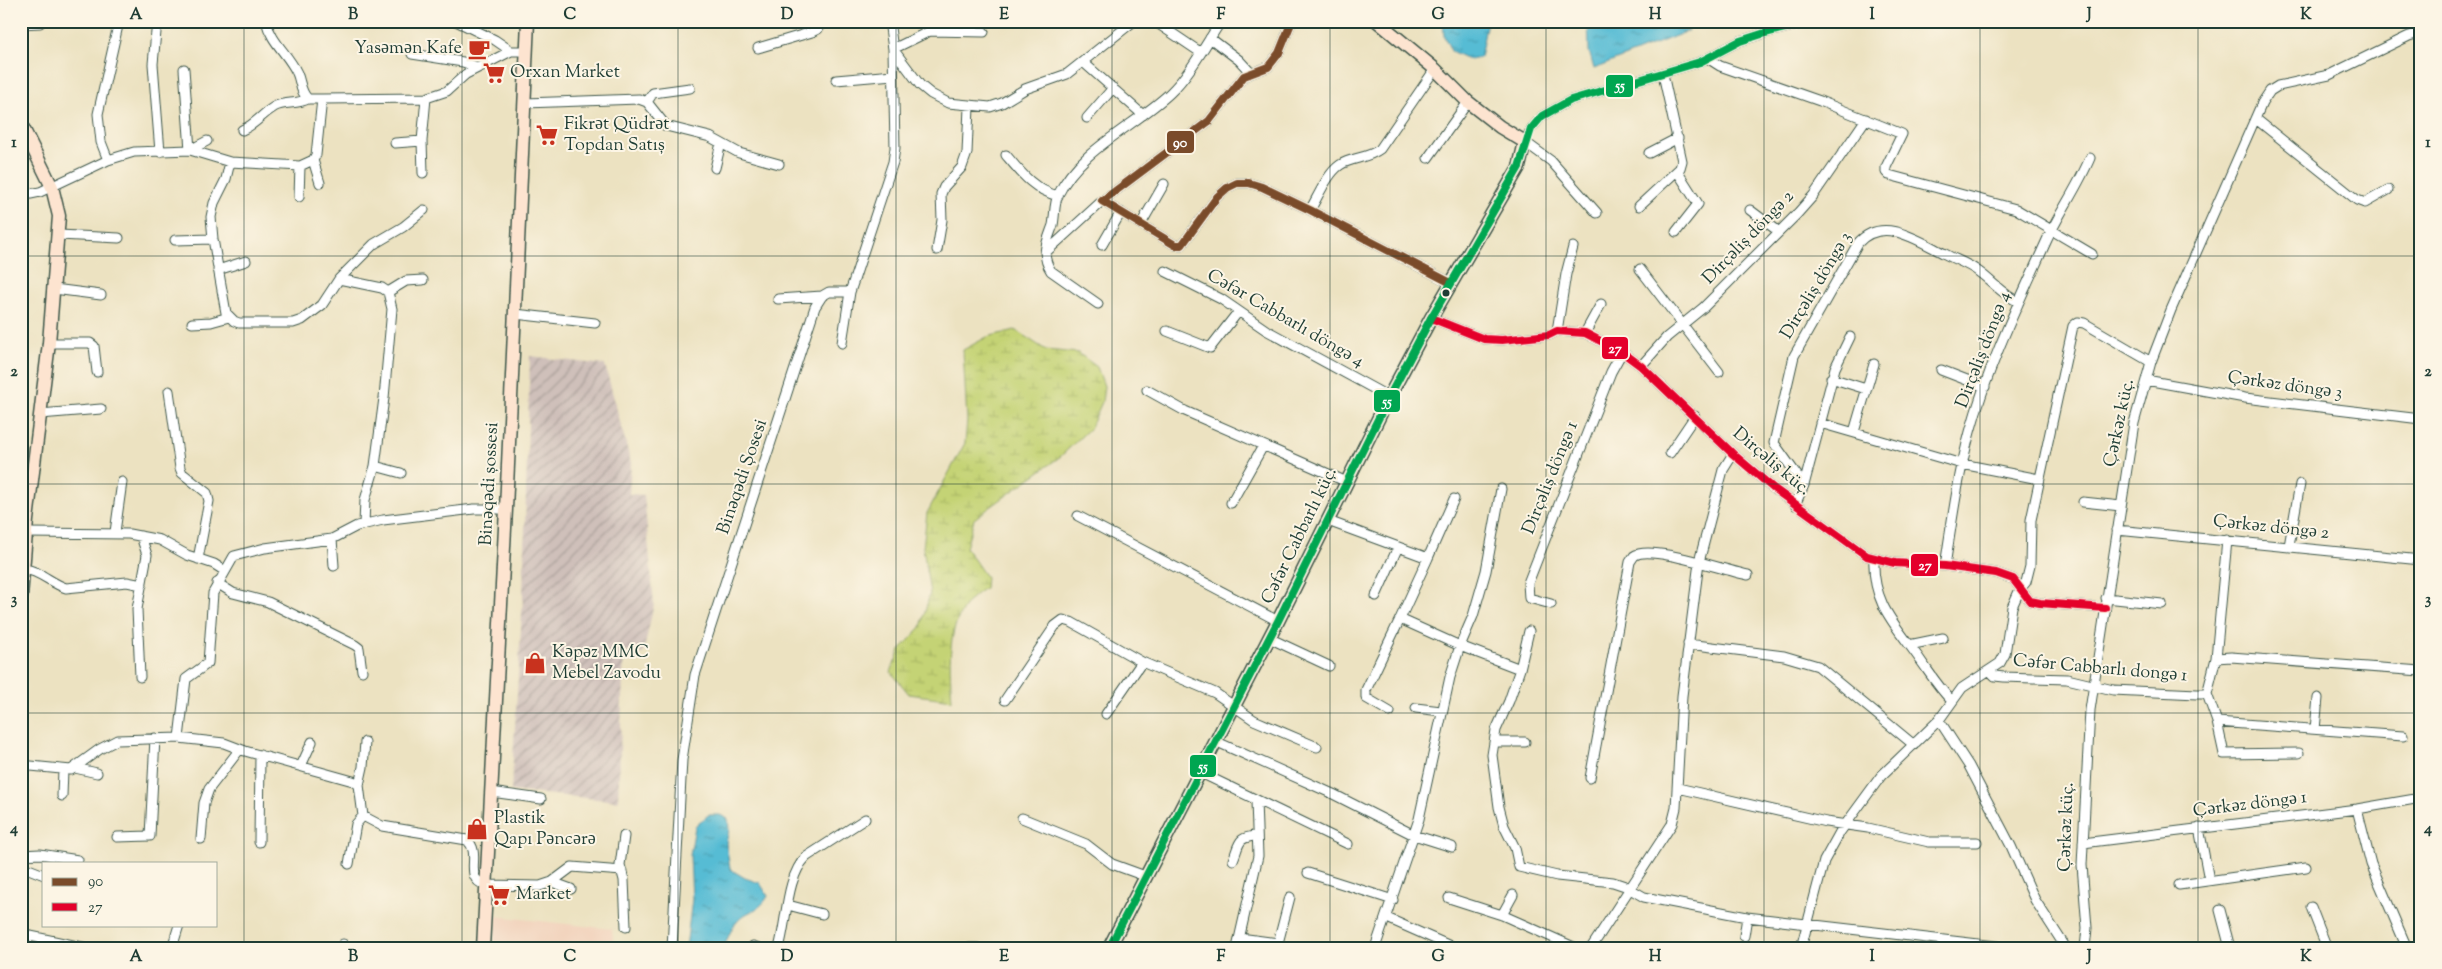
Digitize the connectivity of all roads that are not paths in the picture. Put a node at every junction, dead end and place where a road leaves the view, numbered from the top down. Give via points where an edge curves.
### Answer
1 (119, 21) edge
2 (157, 21) edge
3 (266, 21) edge
4 (456, 21) edge
5 (528, 21) edge
6 (821, 21) edge
7 (889, 21) edge
8 (1134, 21) edge
9 (1154, 21) edge
10 (1221, 21) edge
11 (1292, 21) edge
12 (1377, 21) edge
13 (1813, 21) edge
14 (40, 23) dead end
15 (21, 24) edge
16 (984, 32) dead end
17 (2421, 33) edge
18 (1210, 38) junction
19 (758, 48) dead end
20 (893, 49) junction
21 (527, 50) junction
22 (511, 51) junction
23 (1200, 52) junction
24 (412, 54) dead end
25 (1709, 59) junction
26 (1083, 62) junction
27 (477, 68) junction
28 (1435, 68) junction
29 (184, 69) dead end
30 (1251, 73) junction
31 (1663, 74) junction
32 (893, 75) junction
33 (836, 80) dead end
34 (690, 88) dead end
35 (1113, 88) junction
36 (426, 98) junction
37 (308, 99) junction
38 (322, 99) junction
39 (647, 102) junction
40 (1468, 102) junction
41 (525, 103) junction
42 (969, 107) junction
43 (1144, 114) junction
44 (1087, 118) dead end
45 (1866, 119) junction
46 (2256, 119) junction
47 (21, 124) edge
48 (242, 130) dead end
49 (1678, 138) junction
50 (207, 140) dead end
51 (422, 141) junction
52 (1525, 142) junction
53 (395, 143) dead end
54 (721, 143) junction
55 (190, 150) junction
56 (160, 152) junction
57 (1649, 153) dead end
58 (1006, 155) dead end
59 (1428, 158) dead end
60 (2090, 158) dead end
61 (108, 160) junction
62 (312, 160) junction
63 (230, 162) junction
64 (779, 164) dead end
65 (300, 166) junction
66 (715, 168) dead end
67 (1677, 171) junction
68 (423, 173) dead end
69 (320, 183) dead end
70 (1164, 184) dead end
71 (52, 187) junction
72 (2388, 190) dead end
73 (21, 196) edge
74 (1058, 196) junction
75 (299, 197) dead end
76 (1102, 201) junction
77 (1639, 206) dead end
78 (424, 210) dead end
79 (1310, 210) junction
80 (1750, 210) dead end
81 (1121, 212) junction
82 (1597, 214) dead end
83 (1141, 224) junction
84 (1778, 231) junction
85 (2051, 231) junction
86 (1676, 232) dead end
87 (59, 235) junction
88 (119, 238) dead end
89 (213, 239) junction
90 (175, 240) dead end
91 (1102, 245) dead end
92 (1573, 247) dead end
93 (937, 250) dead end
94 (1045, 253) junction
95 (2092, 254) dead end
96 (246, 261) dead end
97 (1640, 269) dead end
98 (218, 270) junction
99 (1164, 271) dead end
100 (339, 279) junction
101 (423, 280) dead end
102 (1451, 283) junction
103 (54, 289) junction
104 (388, 292) junction
105 (850, 292) junction
106 (101, 295) dead end
107 (822, 296) junction
108 (778, 299) dead end
109 (2019, 302) junction
110 (1098, 304) dead end
111 (1601, 304) dead end
112 (1238, 312) junction
113 (515, 314) junction
114 (229, 317) junction
115 (1431, 318) junction
116 (192, 323) dead end
117 (595, 323) dead end
118 (1682, 325) junction
119 (1167, 331) dead end
120 (1557, 331) junction
121 (1586, 333) junction
122 (1850, 337) dead end
123 (842, 342) dead end
124 (49, 343) junction
125 (1622, 352) junction
126 (2151, 362) junction
127 (1874, 364) dead end
128 (1641, 366) junction
129 (1941, 370) dead end
130 (97, 372) dead end
131 (1718, 372) dead end
132 (1831, 378) junction
133 (2146, 380) junction
134 (1985, 387) junction
135 (1866, 389) junction
136 (1147, 390) dead end
137 (169, 391) dead end
138 (1389, 397) junction
139 (101, 409) dead end
140 (40, 414) junction
141 (1695, 416) junction
142 (2421, 419) edge
143 (1820, 423) junction
144 (1854, 432) junction
145 (1263, 446) junction
146 (1670, 453) dead end
147 (1733, 454) junction
148 (1962, 464) junction
149 (375, 466) junction
150 (401, 473) dead end
151 (2039, 479) junction
152 (122, 482) dead end
153 (1347, 482) junction
154 (2300, 484) dead end
155 (1804, 485) junction
156 (1501, 489) dead end
157 (1454, 499) dead end
158 (2083, 502) dead end
159 (1231, 503) dead end
160 (1795, 505) junction
161 (2121, 506) junction
162 (506, 509) junction
163 (1078, 516) dead end
164 (24, 519) edge
165 (1328, 521) junction
166 (364, 524) junction
167 (2117, 530) junction
168 (115, 532) junction
169 (26, 533) junction
170 (141, 536) junction
171 (332, 539) junction
172 (2226, 540) junction
173 (2288, 546) junction
174 (1398, 547) junction
175 (1428, 558) junction
176 (198, 559) junction
177 (1874, 559) junction
178 (2421, 560) edge
179 (1699, 562) junction
180 (334, 566) dead end
181 (1945, 566) junction
182 (24, 569) junction
183 (225, 571) junction
184 (1748, 575) dead end
185 (217, 583) junction
186 (142, 584) junction
187 (2020, 589) junction
188 (1376, 596) dead end
189 (21, 597) edge
190 (2106, 598) junction
191 (1551, 604) dead end
192 (2162, 604) dead end
193 (2105, 608) junction
194 (1400, 619) junction
195 (1278, 621) junction
196 (1529, 631) dead end
197 (1269, 638) junction
198 (1943, 638) dead end
199 (1688, 644) junction
200 (1909, 645) junction
201 (1460, 646) junction
202 (2216, 658) junction
203 (1142, 662) junction
204 (1329, 666) dead end
205 (1520, 668) junction
206 (362, 671) dead end
207 (1990, 671) junction
208 (2421, 671) edge
209 (140, 677) dead end
210 (2093, 686) junction
211 (2207, 694) junction
212 (2318, 698) dead end
213 (1005, 700) dead end
214 (1951, 700) junction
215 (1234, 707) junction
216 (1416, 708) dead end
217 (1441, 711) junction
218 (1390, 712) dead end
219 (1106, 714) dead end
220 (1939, 720) junction
221 (2217, 722) junction
222 (2315, 729) junction
223 (2403, 736) dead end
224 (155, 738) junction
225 (179, 738) junction
226 (1215, 741) junction
227 (312, 742) dead end
228 (365, 742) dead end
229 (1494, 742) junction
230 (1525, 742) dead end
231 (1914, 745) junction
232 (1317, 747) dead end
233 (240, 749) junction
234 (2299, 753) dead end
235 (260, 755) junction
236 (21, 765) edge
237 (302, 766) junction
238 (75, 768) junction
239 (63, 770) junction
240 (1199, 772) junction
241 (97, 774) dead end
242 (1590, 778) dead end
243 (359, 785) junction
244 (1678, 788) junction
245 (491, 792) junction
246 (62, 796) dead end
247 (541, 798) dead end
248 (2421, 798) edge
249 (1256, 801) junction
250 (2357, 809) junction
251 (363, 816) junction
252 (1022, 818) dead end
253 (864, 819) dead end
254 (1845, 826) junction
255 (2199, 828) junction
256 (624, 836) dead end
257 (1257, 836) junction
258 (1414, 836) junction
259 (117, 837) dead end
260 (201, 840) dead end
261 (259, 842) dead end
262 (1977, 842) dead end
263 (2082, 843) junction
264 (1348, 844) dead end
265 (1452, 847) dead end
266 (21, 855) edge
267 (78, 860) dead end
268 (1233, 860) dead end
269 (349, 864) dead end
270 (21, 866) edge
271 (2306, 867) dead end
272 (622, 871) junction
273 (1308, 873) dead end
274 (42, 874) edge
275 (1145, 876) junction
276 (2209, 880) junction
277 (552, 882) junction
278 (485, 884) junction
279 (2179, 884) dead end
280 (571, 889) dead end
281 (1630, 890) junction
282 (1512, 895) dead end
283 (1290, 897) dead end
284 (1449, 898) dead end
285 (1392, 900) junction
286 (788, 905) junction
287 (2311, 907) dead end
288 (2220, 910) dead end
289 (822, 914) dead end
290 (1502, 915) junction
291 (1747, 917) junction
292 (1386, 918) junction
293 (1806, 923) junction
294 (180, 926) edge
295 (626, 927) dead end
296 (21, 934) edge
297 (1744, 936) dead end
298 (1240, 938) junction
299 (87, 948) edge
300 (172, 948) edge
301 (483, 948) edge
302 (672, 948) edge
303 (779, 948) edge
304 (969, 948) edge
305 (978, 948) edge
306 (1109, 948) edge
307 (1238, 948) edge
308 (1375, 948) edge
309 (1455, 948) edge
310 (1576, 948) edge
311 (1591, 948) edge
312 (1802, 948) edge
313 (2013, 948) edge
314 (2066, 948) edge
315 (2085, 948) edge
316 (2230, 948) edge
317 (2327, 948) edge
318 (2407, 948) edge

1 - 61 street via 98,114 101,142
2 - 56 street via 153,64
3 - 37 street via 272,39 294,68
4 - 22 street
5 - 21 street, Binəqədi şossesi
6 - 19 street via 818,29 812,32
7 - 20 street
8 - 26 street
9 - 23 street
10 - 18 street
11 - 30 street via 1273,61 1268,67
12 - 28 street
13 - 25 street via 1740,42
14 - 15 street
16 - 20 street via 930,31
17 - 46 street, Çərkəz küç. via 2330,75 2278,86 2270,92
18 - 23 street
18 - 30 street
20 - 32 street
20 - 42 street via 920,85 931,94 948,103
21 - 22 street
21 - 41 street, Binəqədi şossesi
22 - 27 street
23 - 43 street via 1171,92
24 - 27 street via 463,62
25 - 31 street
25 - 45 street via 1720,66
26 - 35 street
26 - 42 street via 1067,74 1025,89 1002,103 990,107
27 - 36 street via 447,91
28 - 40 street
28 - 79 street via 1380,149 1371,156 1340,165
29 - 55 street
30 - 76 street via 1239,81 1209,121
31 - 49 street
31 - 52 street via 1571,100 1542,116
32 - 33 street
32 - 105 street via 893,162
34 - 39 street via 653,93
35 - 43 street
35 - 44 street
36 - 38 street
36 - 51 street
37 - 38 street
37 - 48 street via 299,104 274,107 254,125
38 - 62 street via 316,155
39 - 41 street via 628,98
39 - 54 street via 666,126
40 - 52 street
40 - 59 street
41 - 113 street, Binəqədi şossesi
42 - 93 street via 967,153 962,167 941,194 942,220
43 - 74 street via 1089,156
45 - 84 street, Dirçəliş döngə 2 via 1813,196
45 - 85 street via 1902,134 1886,168 1889,176 2001,203
46 - 72 street via 2357,200 2365,203
46 - 126 street, Çərkəz küç.
47 - 71 street
49 - 57 street
49 - 67 street via 1682,161
50 - 55 street
51 - 53 street
51 - 68 street
52 - 82 street via 1551,160
52 - 102 street, Cəfər Cabbarlı küç. via 1519,167
54 - 64 street via 739,153
54 - 66 street
55 - 56 street
55 - 63 street
56 - 61 street via 134,152
58 - 74 street via 1039,189
60 - 85 street, Dirçəliş döngə 4
61 - 71 street
62 - 65 street
62 - 69 street
63 - 65 street
63 - 89 street via 214,203 211,217
65 - 75 street
67 - 77 street
67 - 86 street via 1698,204
70 - 83 street
71 - 73 street
71 - 87 street via 58,208
74 - 94 street
76 - 81 street
76 - 94 street
78 - 100 street via 374,244
79 - 83 street via 1262,187 1237,183 1218,197 1182,245 1174,245
79 - 102 street
80 - 84 street
81 - 83 street
81 - 91 street
84 - 118 street, Dirçəliş döngə 2
85 - 95 street
85 - 109 street, Dirçəliş döngə 4
87 - 88 street
87 - 103 street
89 - 90 street
89 - 98 street
92 - 120 street
94 - 110 street via 1046,264 1051,271
96 - 98 street
97 - 118 street
98 - 114 street
99 - 112 street, Cəfər Cabbarlı döngə 4 via 1221,299
100 - 104 street
100 - 114 street via 322,305 302,320 252,324
101 - 104 street via 406,282
102 - 115 street, Cəfər Cabbarlı küç.
103 - 106 street
103 - 124 street
104 - 149 street via 392,308
105 - 107 street via 829,292
105 - 123 street
107 - 108 street
107 - 302 street, Binəqədi Şosesi via 811,317 695,675 682,760
109 - 134 street, Dirçəliş döngə 4
109 - 155 street, Dirçəliş döngə 3 via 1977,270 1913,237 1891,231 1865,235 1794,356 1785,386 1774,443
111 - 121 street
112 - 119 street via 1210,348
112 - 138 street, Cəfər Cabbarlı döngə 4
113 - 117 street
113 - 162 street, Binəqədi şossesi
114 - 116 street
115 - 120 street, Dirçəliş küç. via 1484,339 1548,335
115 - 138 street, Cəfər Cabbarlı küç.
118 - 128 street, Dirçəliş döngə 2
118 - 131 street
120 - 121 street, Dirçəliş küç.
121 - 125 street, Dirçəliş küç.
122 - 132 street
124 - 130 street via 94,346
124 - 140 street
125 - 128 street, Dirçəliş küç.
125 - 191 street, Dirçəliş döngə 1 via 1611,372 1528,583 1529,598
126 - 133 street, Çərkəz küç.
126 - 151 street via 2084,323 2078,322 2073,326
127 - 135 street
128 - 141 street, Dirçəliş küç.
129 - 134 street
132 - 135 street
132 - 143 street
133 - 142 street, Çərkəz döngə 3 via 2245,398
133 - 161 street, Çərkəz küç. via 2134,424
134 - 148 street, Dirçəliş döngə 4
135 - 144 street
136 - 145 street
137 - 176 street via 180,468 208,493
138 - 153 street, Cəfər Cabbarlı küç.
139 - 140 street
140 - 164 street
141 - 146 street
141 - 147 street, Dirçəliş küç.
143 - 144 street
143 - 155 street
144 - 148 street
145 - 153 street
145 - 159 street
147 - 160 street, Dirçəliş küç.
147 - 179 street via 1723,470
148 - 151 street
148 - 181 street, Dirçəliş döngə 4
149 - 150 street
149 - 166 street via 365,500
151 - 187 street via 2031,520 2030,566 2026,582
152 - 168 street
153 - 165 street, Cəfər Cabbarlı küç.
154 - 173 street
155 - 160 street
156 - 201 street via 1486,571
157 - 175 street
158 - 161 street
160 - 177 street, Dirçəliş küç.
161 - 167 street, Çərkəz küç.
162 - 166 street via 474,508
162 - 245 street, Binəqədi şossesi
163 - 195 street
164 - 169 street
165 - 174 street
165 - 195 street, Cəfər Cabbarlı küç.
166 - 171 street
167 - 172 street, Çərkəz döngə 2
167 - 190 street, Çərkəz küç.
168 - 169 street
168 - 170 street
169 - 182 street
170 - 176 street
170 - 186 street via 147,555
171 - 180 street
171 - 183 street via 234,556
172 - 173 street, Çərkəz döngə 2
172 - 202 street, Cəfər Cabbarlı dongə 1
173 - 178 street, Çərkəz döngə 2
174 - 175 street
174 - 188 street
175 - 194 street
176 - 183 street
177 - 181 street, Dirçəliş küç.
177 - 200 street via 1880,601
179 - 184 street
179 - 199 street
179 - 242 street via 1643,553 1634,556
181 - 187 street, Dirçəliş küç. via 2007,576
182 - 186 street via 42,574 66,588 127,582
182 - 189 street
183 - 185 street
185 - 206 street via 233,593 268,602 355,644 359,648
185 - 225 street via 210,657 204,668 186,679
186 - 209 street via 137,619
187 - 193 street, Dirçəliş küç. via 2030,601
187 - 207 street via 2012,607 2005,654
190 - 192 street
190 - 193 street, Çərkəz küç.
193 - 210 street, Çərkəz küç.
194 - 201 street
194 - 218 street via 1366,690 1366,698
195 - 197 street, Cəfər Cabbarlı küç.
196 - 205 street
197 - 204 street
197 - 215 street, Cəfər Cabbarlı küç.
198 - 200 street
199 - 231 street via 1784,656 1818,666
199 - 244 street
200 - 214 street
201 - 205 street
201 - 217 street
202 - 208 street
202 - 211 street, Cəfər Cabbarlı dongə 1
203 - 213 street via 1063,620 1055,626
203 - 215 street via 1215,693
203 - 219 street
205 - 229 street
207 - 210 street, Cəfər Cabbarlı dongə 1 via 1995,676 2067,679
207 - 214 street via 1971,680
210 - 211 street, Cəfər Cabbarlı dongə 1 via 2113,690
210 - 263 street, Çərkəz küç.
211 - 221 street
212 - 222 street
214 - 220 street
215 - 226 street, Cəfər Cabbarlı küç.
215 - 232 street via 1254,720
216 - 217 street
217 - 258 street
220 - 231 street
220 - 314 street via 1969,766 2035,900
221 - 222 street
221 - 234 street via 2224,754
222 - 223 street
224 - 225 street
224 - 238 street via 116,740
224 - 259 street via 150,836
225 - 233 street via 224,743
226 - 240 street, Cəfər Cabbarlı küç.
226 - 258 street via 1334,794
227 - 237 street
228 - 243 street
229 - 230 street
229 - 281 street via 1492,767 1495,787 1504,826 1515,848 1519,867 1556,876 1613,882
231 - 254 street via 1881,776
233 - 235 street
233 - 260 street via 209,789 204,803
235 - 237 street
235 - 261 street
236 - 239 street
237 - 243 street
238 - 239 street
238 - 241 street
239 - 246 street
240 - 249 street
240 - 275 street, Cəfər Cabbarlı küç.
243 - 251 street
244 - 254 street
244 - 281 street via 1672,824
245 - 247 street
245 - 278 street, Binəqədi şossesi
248 - 250 street, Çərkəz döngə 1
249 - 257 street
249 - 264 street
250 - 255 street, Çərkəz döngə 1
250 - 318 street via 2371,864
251 - 269 street via 356,824
251 - 278 street via 382,826 467,840 474,850 474,877 477,882
252 - 275 street via 1086,844 1112,864
253 - 286 street via 798,865
254 - 262 street via 1929,842
254 - 293 street via 1824,861
255 - 263 street, Çərkəz döngə 1
255 - 276 street
256 - 272 street
257 - 268 street via 1241,839
257 - 298 street via 1256,868
258 - 265 street
258 - 285 street
263 - 315 street, Çərkəz küç. via 2081,877 2087,928
266 - 267 street via 40,854
270 - 274 street
271 - 276 street
272 - 277 street via 572,867
272 - 295 street
273 - 285 street
275 - 306 street, Cəfər Cabbarlı küç.
276 - 279 street
277 - 278 street via 532,886
277 - 280 street
278 - 301 street, Binəqədi şossesi
281 - 291 street via 1652,899
281 - 311 street
282 - 290 street
283 - 298 street via 1278,943
284 - 290 street
285 - 292 street
286 - 289 street
286 - 303 street
287 - 317 street
288 - 316 street
290 - 310 street
291 - 293 street
291 - 297 street
292 - 308 street
292 - 309 street
293 - 312 street
293 - 313 street
294 - 300 street
296 - 299 street
298 - 307 street
304 - 305 street

